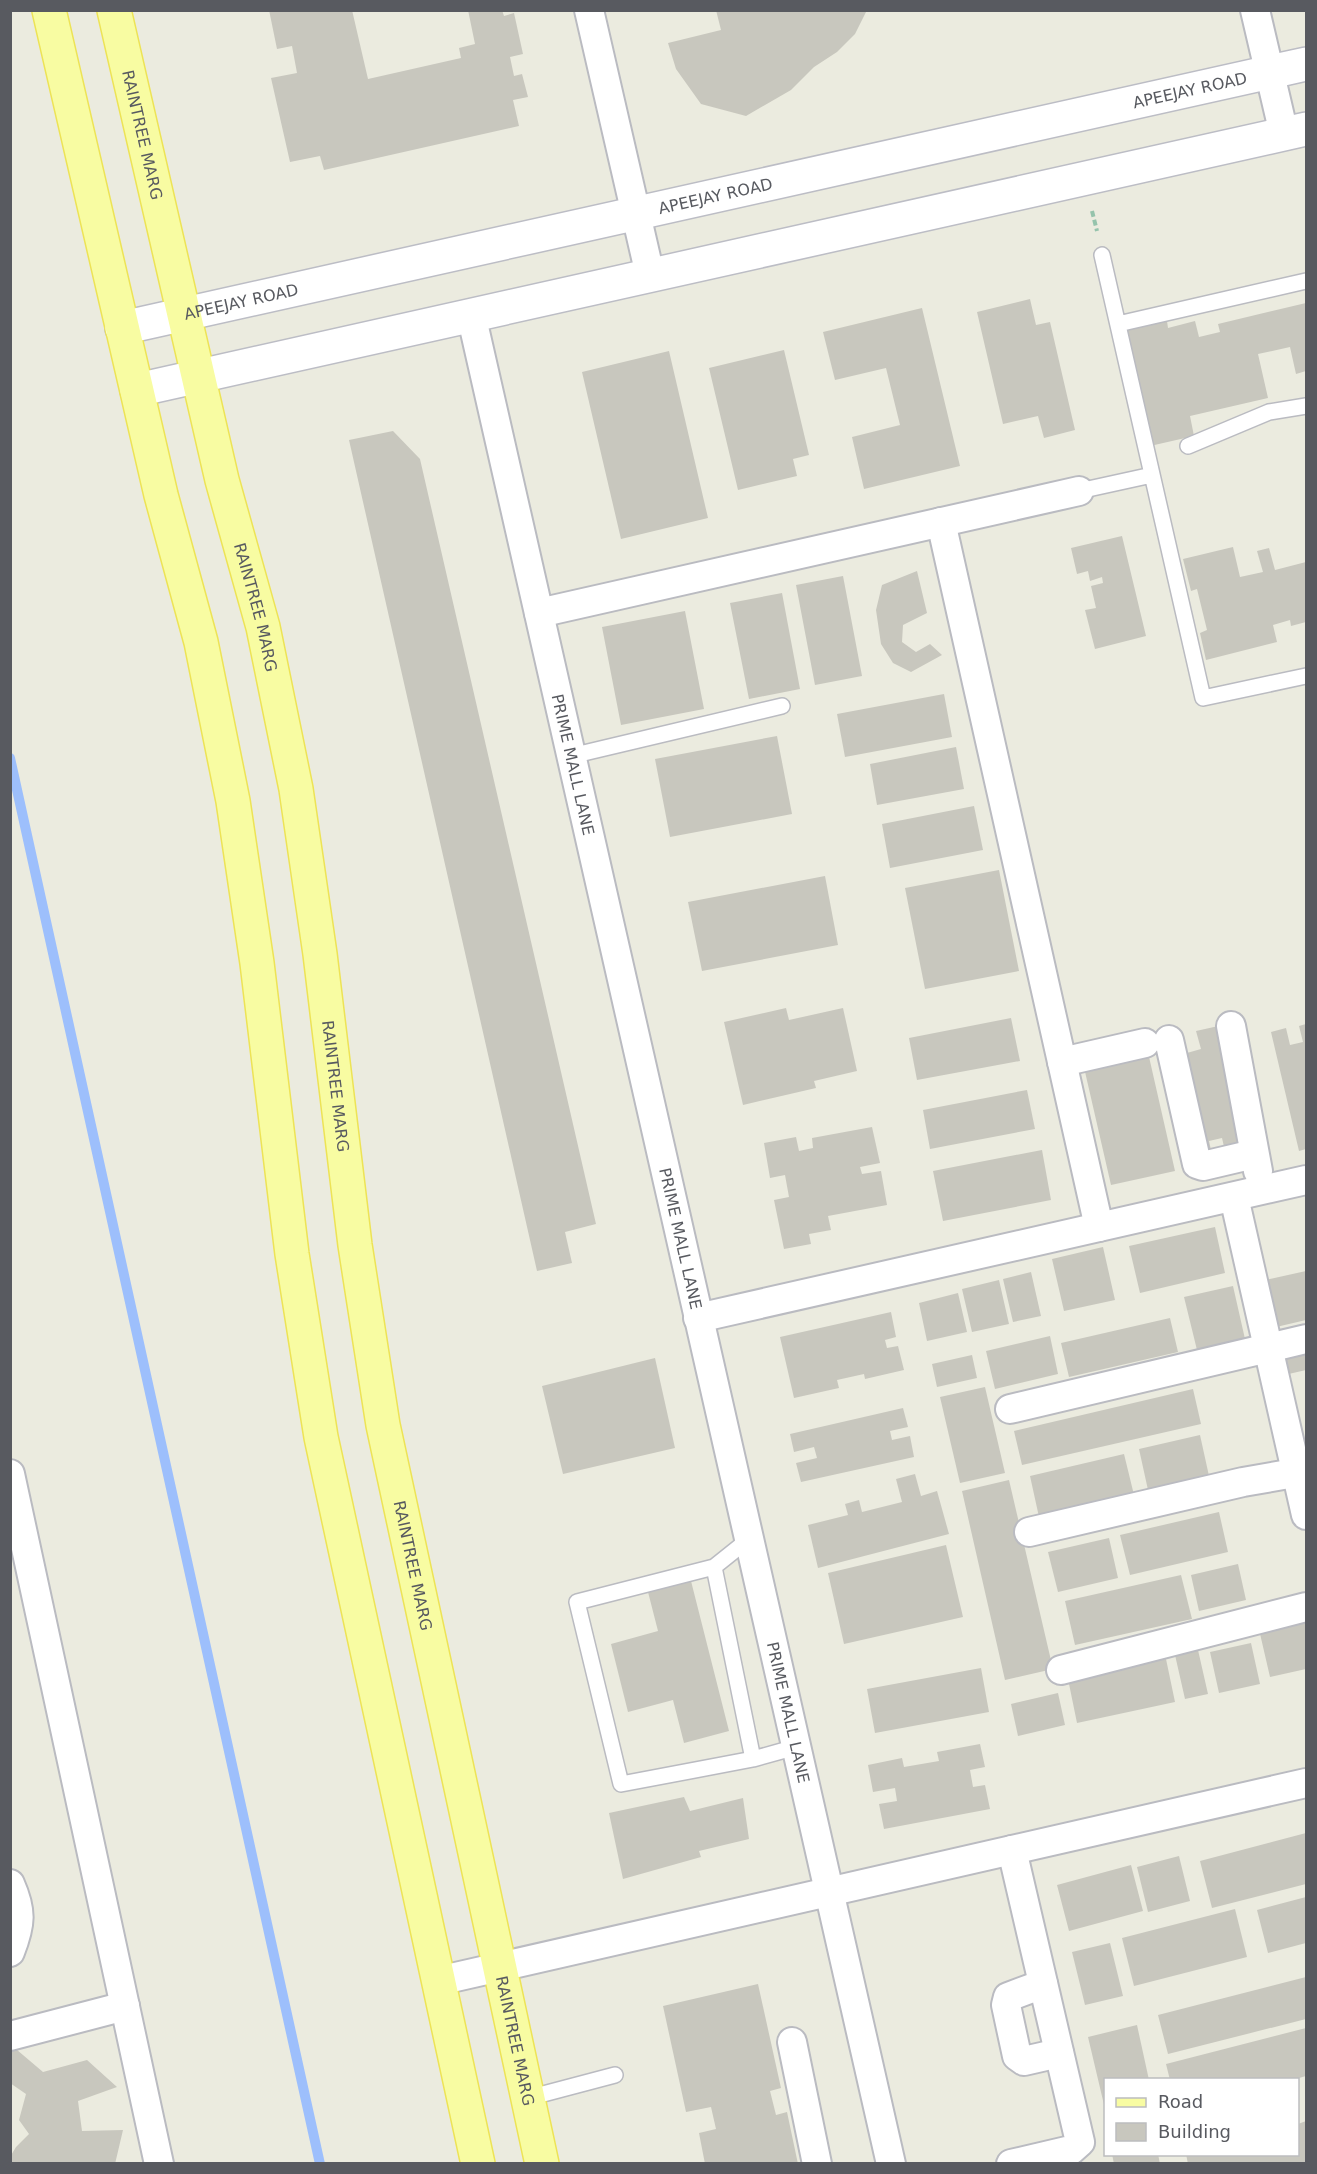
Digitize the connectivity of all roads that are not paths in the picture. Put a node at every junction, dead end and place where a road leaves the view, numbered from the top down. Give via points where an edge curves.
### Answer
1 (49, 10) edge
2 (114, 10) edge
3 (589, 10) edge
4 (1255, 10) edge
5 (1306, 64) edge
6 (1269, 72) junction
7 (1295, 131) edge
8 (636, 214) junction
9 (1102, 255) road end
10 (650, 275) junction
11 (1306, 281) edge
12 (471, 314) junction
13 (184, 315) junction
14 (1118, 324) junction
15 (122, 328) junction
16 (199, 376) junction
17 (137, 390) junction
18 (1306, 406) edge
19 (1188, 446) dead end
20 (1152, 475) junction
21 (1079, 491) joint
22 (941, 522) junction
23 (539, 613) junction
24 (1306, 676) edge
25 (782, 706) dead end
26 (571, 756) junction
27 (1231, 1026) dead end
28 (1158, 1042) junction
29 (1062, 1062) junction
30 (1254, 1154) junction
31 (1306, 1180) edge
32 (1248, 1194) junction
33 (1194, 1206) junction
34 (1099, 1227) junction
35 (698, 1318) junction
36 (1306, 1339) edge
37 (1269, 1348) junction
38 (1010, 1409) dead end
39 (1302, 1472) edge
40 (10, 1474) edge
41 (1306, 1515) edge
42 (16, 1526) edge
43 (1029, 1532) dead end
44 (749, 1539) junction
45 (714, 1568) junction
46 (22, 1584) edge
47 (1306, 1606) edge
48 (1061, 1670) dead end
49 (795, 1747) junction
50 (753, 1758) junction
51 (1306, 1783) edge
52 (1012, 1850) junction
53 (10, 1884) edge
54 (829, 1892) junction
55 (10, 1952) edge
56 (500, 1967) junction
57 (438, 1981) junction
58 (1043, 1984) junction
59 (125, 2006) junction
60 (10, 2036) edge
61 (792, 2042) dead end
62 (1059, 2053) junction
63 (615, 2075) dead end
64 (528, 2098) junction
65 (159, 2163) edge
66 (478, 2163) edge
67 (542, 2163) edge
68 (817, 2163) edge
69 (891, 2163) edge
70 (1011, 2163) edge

1 - 15 main road
2 - 13 main road, RAINTREE MARG
3 - 8 street
4 - 6 street
5 - 6 main road, APEEJAY ROAD
6 - 7 street
6 - 8 main road, APEEJAY ROAD
7 - 10 main road
8 - 10 street
8 - 13 main road, APEEJAY ROAD
9 - 14 lane
10 - 12 main road
11 - 14 lane
12 - 16 main road
12 - 23 street, PRIME MALL LANE
13 - 15 main road, APEEJAY ROAD
13 - 16 main road, RAINTREE MARG
14 - 20 lane
15 - 17 main road
16 - 17 main road
16 - 56 main road, RAINTREE MARG via 222,480 262,627 296,789 382,1425
17 - 57 main road via 201,642 233,801 292,1254 321,1437
18 - 19 lane via 1269,412
20 - 21 lane
20 - 24 lane via 1203,698
21 - 22 street
22 - 23 street
22 - 29 street
23 - 26 street, PRIME MALL LANE
25 - 26 lane
26 - 35 street, PRIME MALL LANE
27 - 30 street
28 - 29 street
28 - 30 street via 1197,1164 1203,1166
28 - 33 street
29 - 34 street
30 - 32 street
31 - 32 street
32 - 33 street
32 - 37 street
33 - 34 street
34 - 35 street
35 - 44 street, PRIME MALL LANE
36 - 37 street
37 - 38 street
37 - 39 street
39 - 41 street
39 - 43 street
40 - 42 street
42 - 46 street
44 - 45 lane
44 - 49 street, PRIME MALL LANE
45 - 50 lane
45 - 50 lane via 578,1602 621,1784
46 - 59 street
47 - 48 street
49 - 50 lane
49 - 54 street, PRIME MALL LANE
51 - 52 street
52 - 54 street
52 - 58 street
53 - 55 street via 19,1904 18,1931
54 - 56 street
54 - 69 street, PRIME MALL LANE
56 - 57 street
56 - 64 main road, RAINTREE MARG
57 - 66 main road
58 - 62 street
58 - 62 street via 1008,1997 1006,2005 1017,2056 1024,2061
59 - 60 street
59 - 65 street
61 - 68 street
62 - 70 street via 1080,2142 1071,2150
63 - 64 lane
64 - 67 main road, RAINTREE MARG

